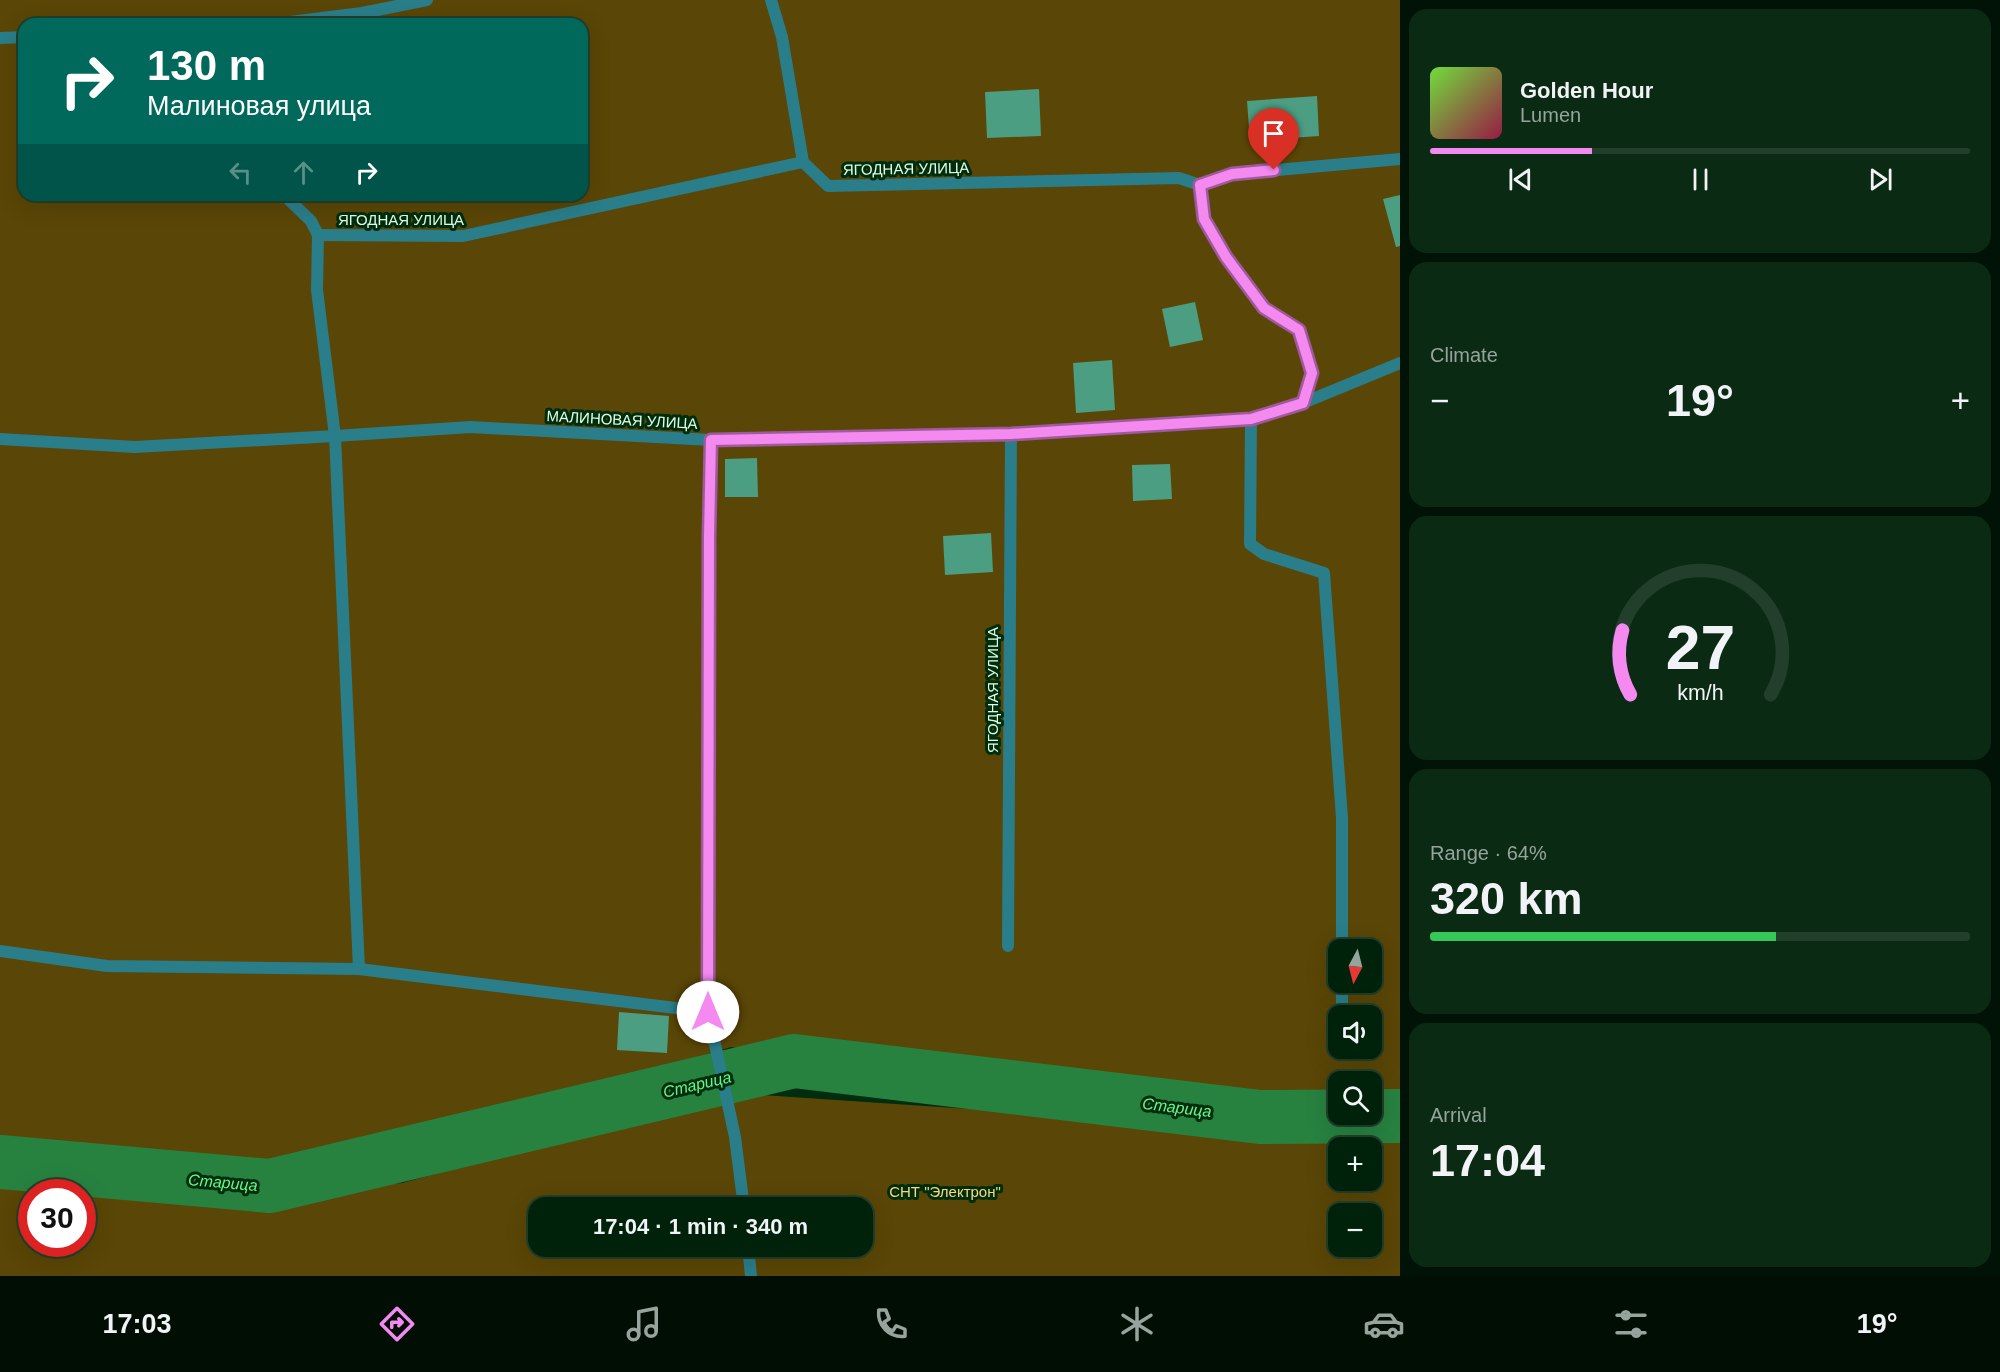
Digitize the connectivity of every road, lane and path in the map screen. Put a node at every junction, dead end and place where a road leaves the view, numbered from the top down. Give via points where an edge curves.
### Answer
1 (427, 0) edge
2 (771, 0) edge
3 (322, 18) edge
4 (18, 37) edge
5 (0, 38) edge
6 (1400, 159) edge
7 (802, 162) junction
8 (1200, 185) junction
9 (290, 201) edge
10 (318, 235) junction
11 (1400, 363) edge
12 (1303, 403) junction
13 (1251, 419) junction
14 (1011, 434) junction
15 (335, 436) junction
16 (0, 439) edge
17 (711, 440) junction
18 (1342, 939) edge
19 (1008, 946) dead end
20 (0, 951) edge
21 (359, 969) junction
22 (708, 1012) junction
23 (743, 1197) edge
24 (749, 1257) edge
25 (752, 1276) edge

1 - 3 street
2 - 7 street via 782,37
4 - 5 street
6 - 8 street via 1232,174
7 - 8 street, ЯГОДНАЯ УЛИЦА via 828,186 1179,178
7 - 10 street, ЯГОДНАЯ УЛИЦА via 463,236
8 - 12 street via 1204,219 1226,257 1264,308 1299,330 1312,373
9 - 10 street
10 - 15 street via 317,290
11 - 12 street, МАЛИНОВАЯ УЛИЦА
12 - 13 street, МАЛИНОВАЯ УЛИЦА
13 - 14 street, МАЛИНОВАЯ УЛИЦА
13 - 18 street via 1250,543 1264,554 1324,573 1342,818
14 - 17 street, МАЛИНОВАЯ УЛИЦА
14 - 19 street, ЯГОДНАЯ УЛИЦА
15 - 16 street, МАЛИНОВАЯ УЛИЦА via 135,447
15 - 17 street, МАЛИНОВАЯ УЛИЦА via 470,428
15 - 21 street
17 - 22 street
20 - 21 street via 107,966
21 - 22 street
22 - 23 street via 735,1137
24 - 25 street

